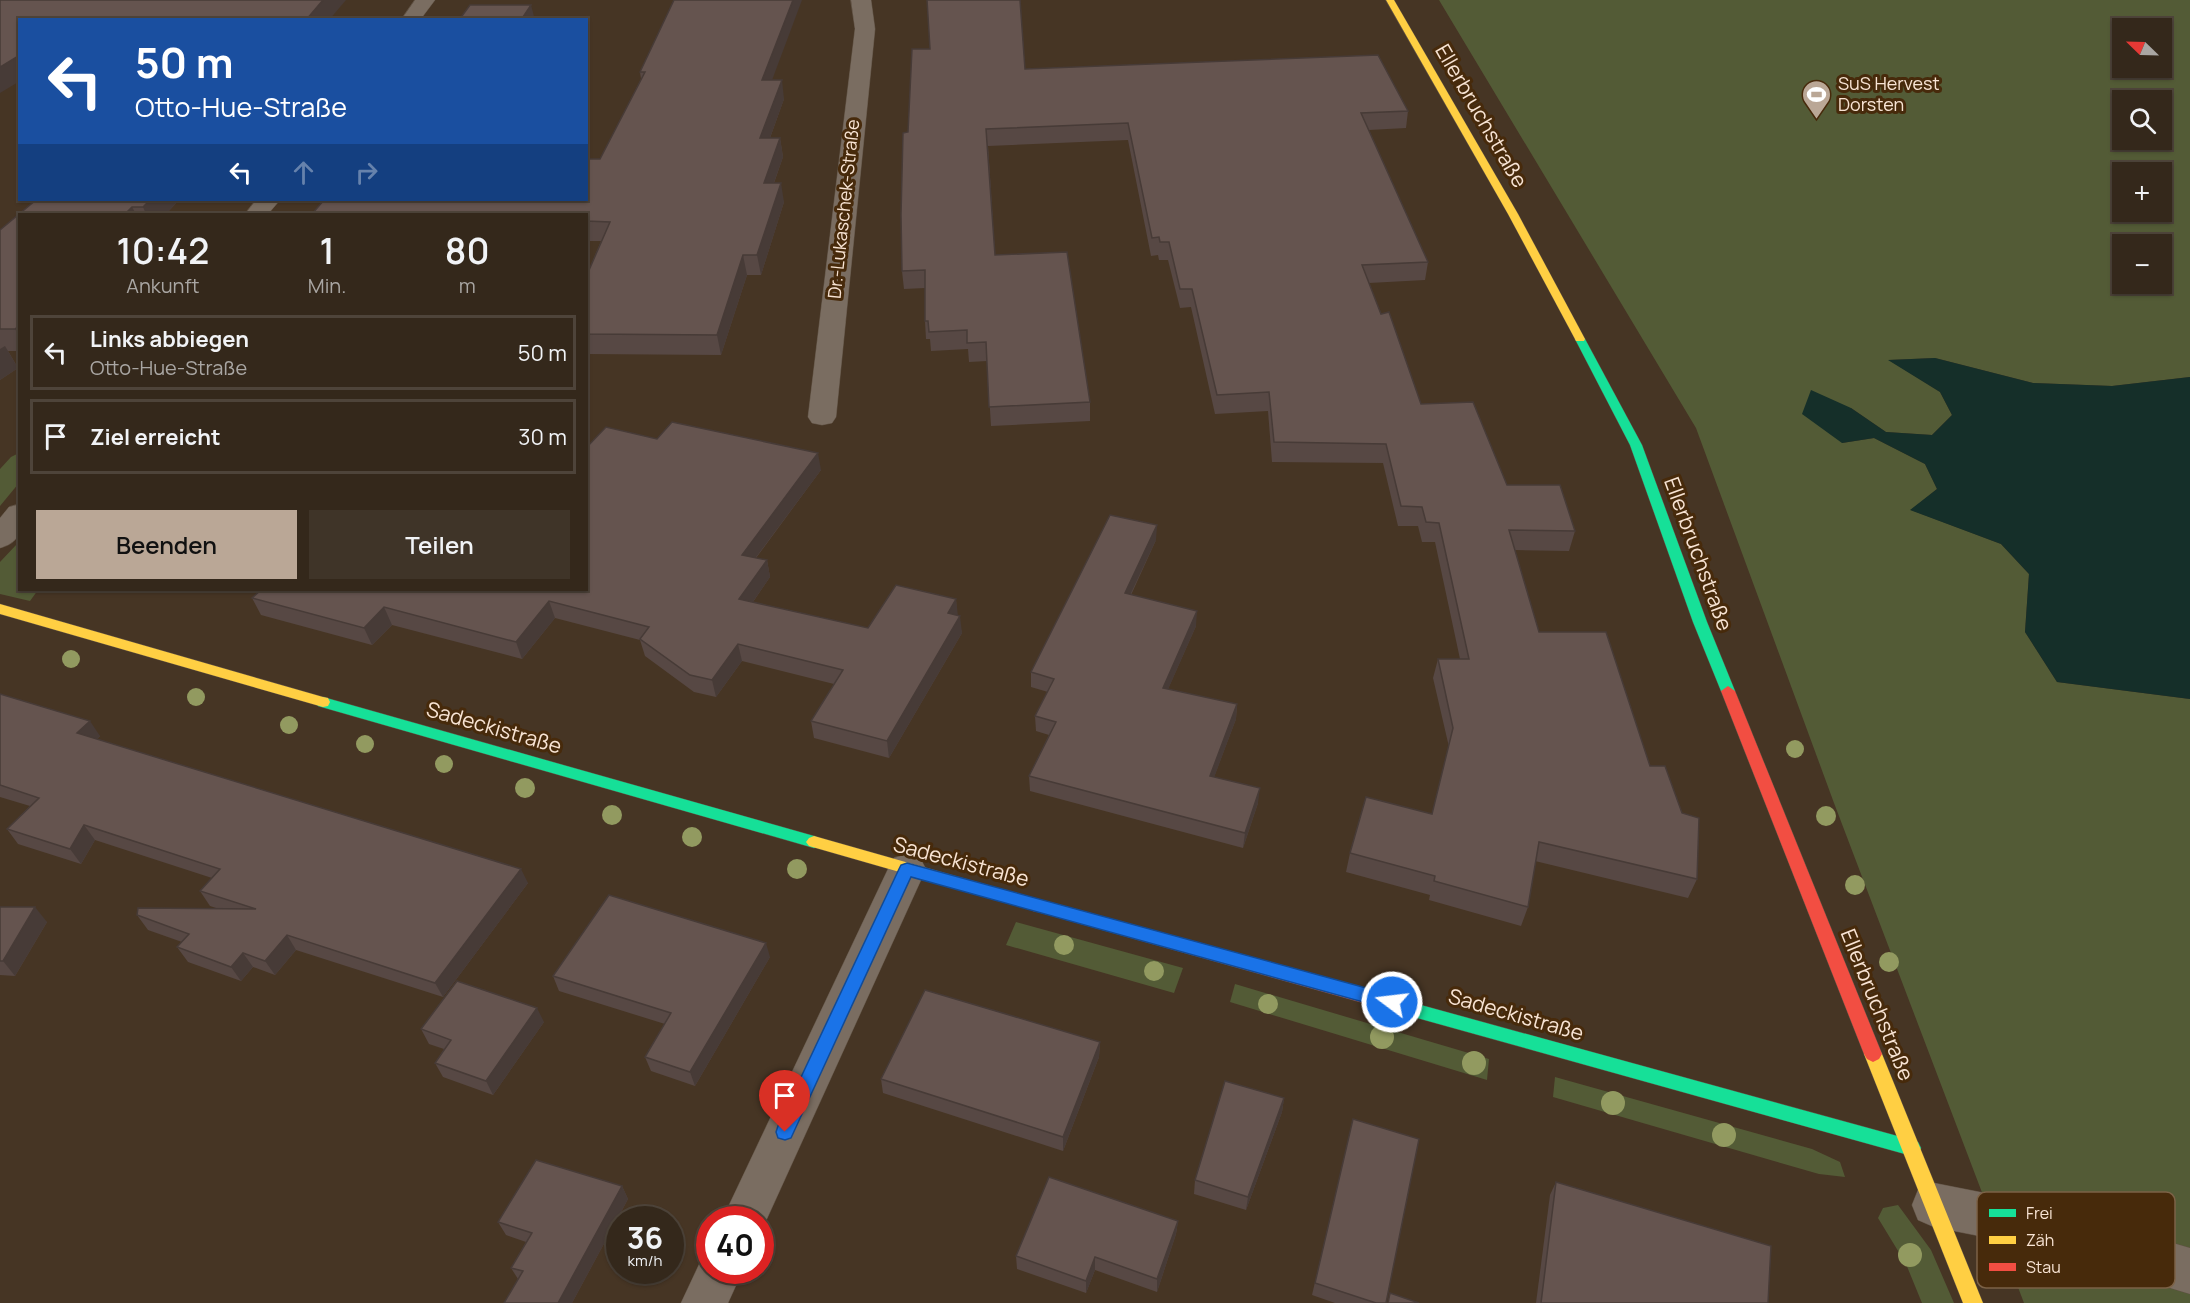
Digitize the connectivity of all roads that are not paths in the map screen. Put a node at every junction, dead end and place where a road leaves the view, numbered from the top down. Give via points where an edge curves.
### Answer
1 (425, 0) edge
2 (861, 0) edge
3 (1390, 0) edge
4 (412, 18) edge
5 (267, 201) edge
6 (257, 213) edge
7 (822, 417) dead end
8 (18, 516) edge
9 (0, 538) edge
10 (0, 609) edge
11 (907, 869) junction
12 (1912, 1148) junction
13 (1934, 1204) junction
14 (751, 1206) edge
15 (1977, 1213) edge
16 (2175, 1267) edge
17 (2190, 1271) edge
18 (713, 1284) edge
19 (704, 1303) edge
20 (1973, 1303) edge

1 - 4 street
2 - 7 street, Dr.-Lukaschek-Straße via 865,28
3 - 12 street, Ellerbruchstraße via 1513,214 1636,445 1700,622
5 - 6 street
8 - 9 street
10 - 11 street, Sadeckistraße
11 - 12 street, Sadeckistraße
11 - 14 street
12 - 13 street, Ellerbruchstraße
13 - 15 street
13 - 20 street, Ellerbruchstraße
16 - 17 street
18 - 19 street

